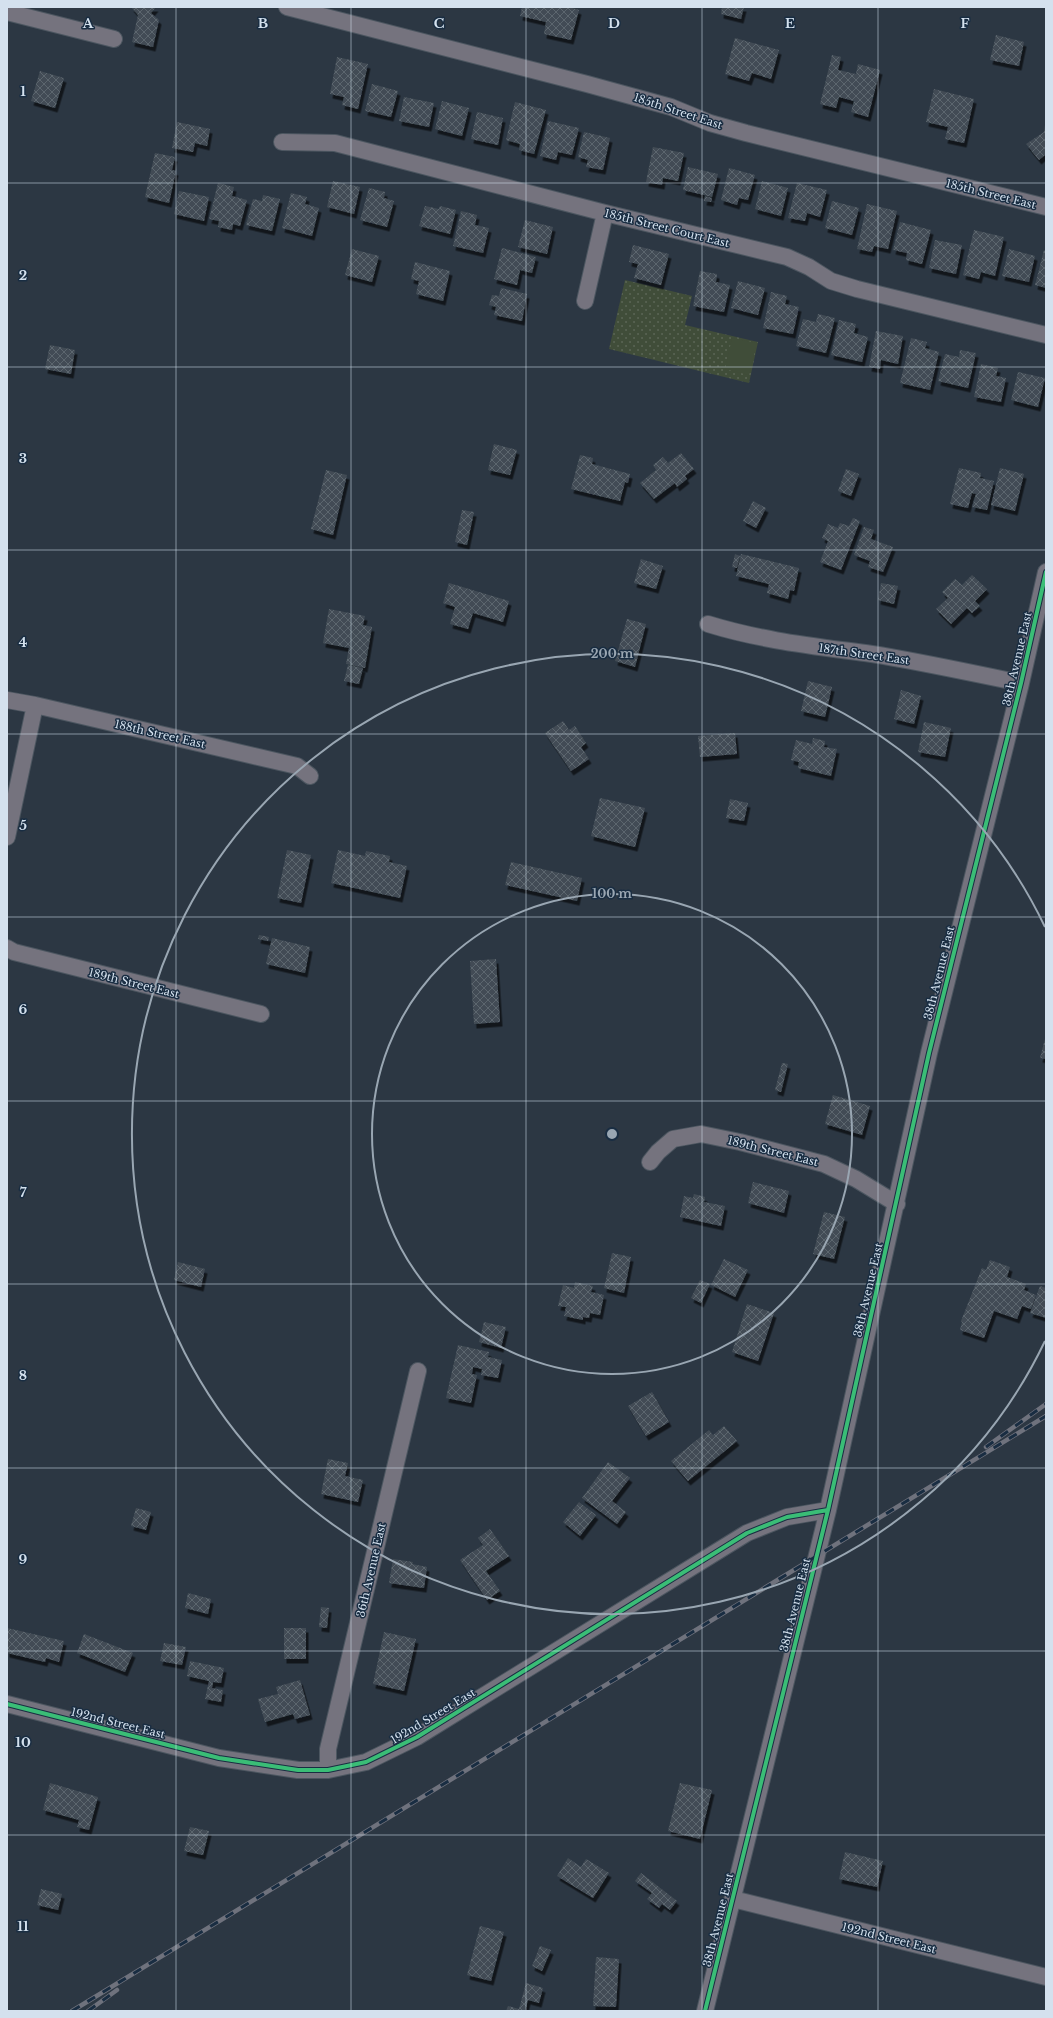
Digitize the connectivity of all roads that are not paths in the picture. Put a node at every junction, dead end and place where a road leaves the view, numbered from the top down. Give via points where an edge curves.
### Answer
1 (286, 7) edge
2 (7, 12) edge
3 (114, 39) dead end
4 (282, 142) dead end
5 (1046, 207) edge
6 (605, 213) junction
7 (585, 302) dead end
8 (1046, 335) edge
9 (1046, 572) edge
10 (708, 624) dead end
11 (1021, 683) junction
12 (7, 700) edge
13 (35, 705) junction
14 (310, 776) dead end
15 (7, 837) edge
16 (7, 948) edge
17 (261, 1014) dead end
18 (650, 1162) dead end
19 (896, 1204) junction
20 (418, 1371) dead end
21 (828, 1510) junction
22 (7, 1704) edge
23 (328, 1770) junction
24 (733, 1899) junction
25 (1046, 1977) edge
26 (705, 2011) edge

1 - 5 street, 185th Street East via 602,88 671,107 710,123 746,133
2 - 3 street
4 - 6 street, 185th Street Court East via 335,143
6 - 7 street
6 - 8 street, 185th Street Court East via 787,257 831,281 857,289
9 - 11 street, 38th Avenue East
10 - 11 street, 187th Street East via 744,635 917,662
11 - 19 street, 38th Avenue East via 929,1053
12 - 13 street, 188th Street East
13 - 14 street, 188th Street East via 297,766
13 - 15 street
16 - 17 street, 189th Street East via 102,975
18 - 19 street, 189th Street East via 673,1139 701,1134 824,1164 856,1179
19 - 21 street, 38th Avenue East
20 - 23 street, 36th Avenue East via 328,1749
21 - 23 street, 192nd Street East via 787,1516 748,1533 417,1737 366,1762
21 - 24 street, 38th Avenue East
22 - 23 street, 192nd Street East via 219,1758 292,1770
24 - 25 street, 192nd Street East
24 - 26 street, 38th Avenue East

